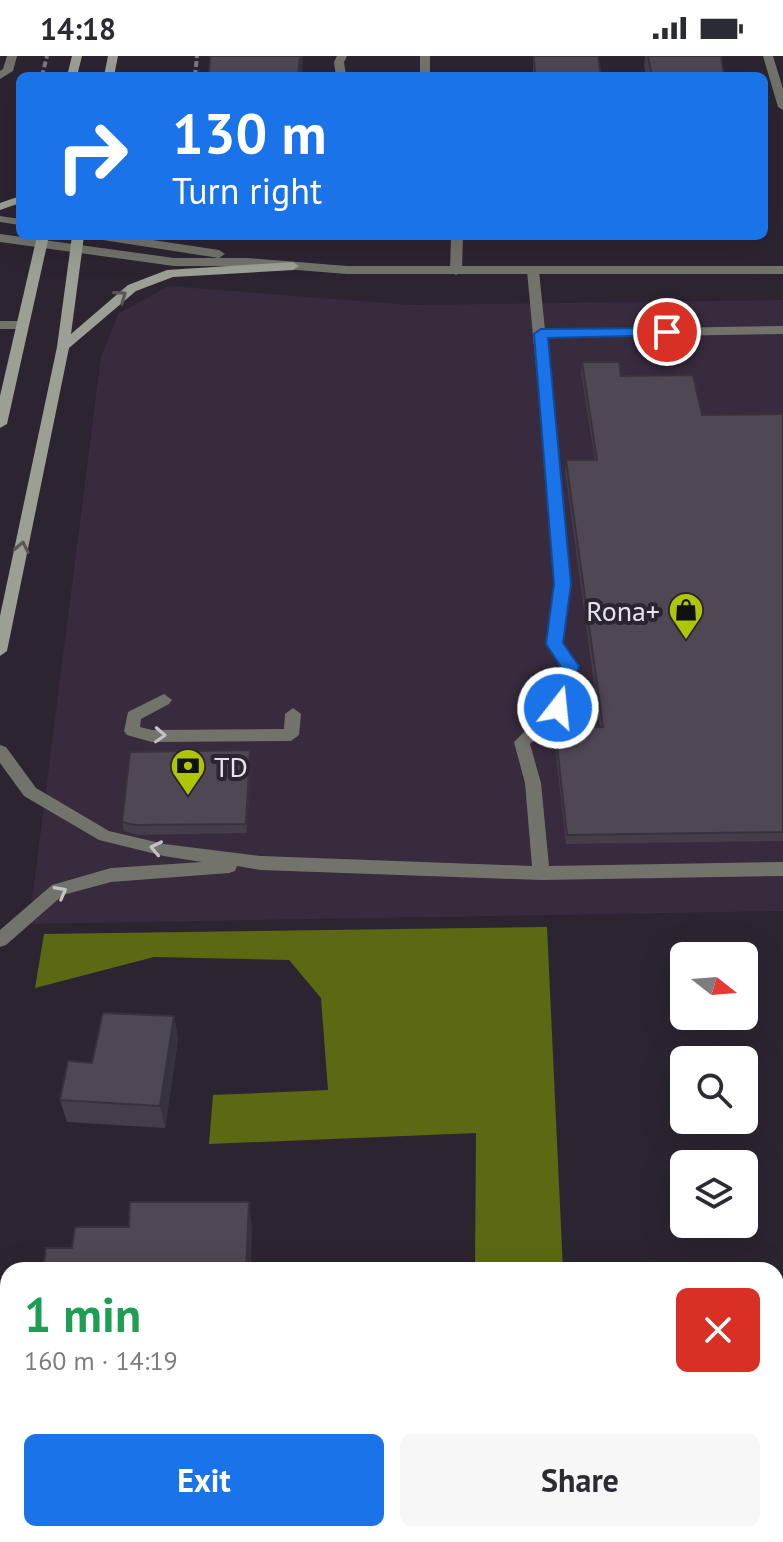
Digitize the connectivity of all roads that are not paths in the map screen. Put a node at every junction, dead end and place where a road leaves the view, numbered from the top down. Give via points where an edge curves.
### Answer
1 (12, 56) edge
2 (768, 56) edge
3 (0, 76) edge
4 (783, 107) edge
5 (41, 240) edge
6 (130, 240) edge
7 (457, 240) edge
8 (76, 242) edge
9 (248, 262) junction
10 (293, 266) junction
11 (783, 270) edge
12 (456, 271) junction
13 (533, 271) junction
14 (0, 325) edge
15 (21, 325) junction
16 (783, 330) edge
17 (541, 334) junction
18 (63, 347) junction
19 (0, 424) edge
20 (0, 651) edge
21 (164, 700) dead end
22 (293, 714) dead end
23 (0, 751) edge
24 (261, 863) junction
25 (783, 869) edge
26 (541, 873) junction
27 (0, 940) edge

1 - 3 street via 8,71
2 - 4 street
5 - 8 street
5 - 15 main road
6 - 9 street
7 - 12 street
8 - 9 street via 174,262
8 - 18 main road
9 - 10 street
10 - 12 street
18 -> 10 main road via 132,288 171,273
11 - 13 street
12 - 13 street
13 - 17 street
14 - 15 street
15 - 19 main road
16 - 17 street
17 - 26 street via 563,584 555,644 570,666 558,708 522,742 533,783
20 -> 18 main road
21 -> 22 street via 133,716 132,731 152,736 291,735
24 -> 23 street via 105,836 30,792
24 - 26 street
27 -> 24 street via 58,890 111,875
25 - 26 street

